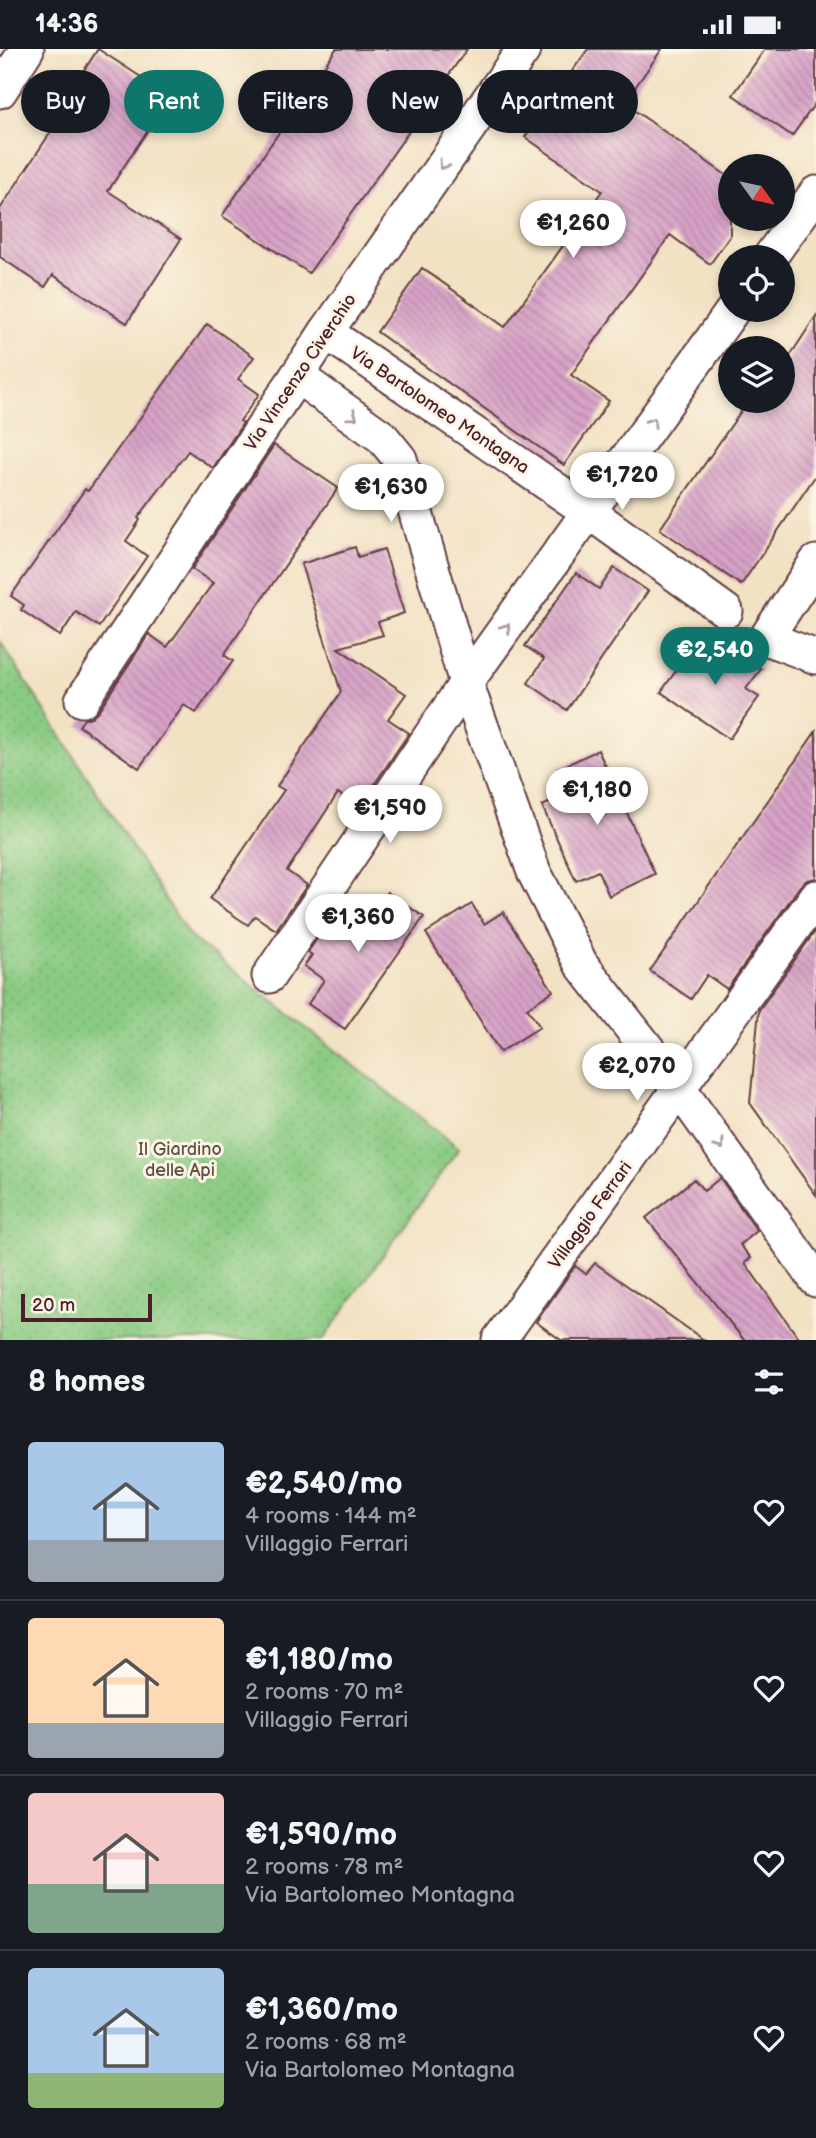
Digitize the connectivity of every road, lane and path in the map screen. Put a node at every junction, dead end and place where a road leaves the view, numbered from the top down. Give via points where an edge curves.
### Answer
1 (27, 49) edge
2 (524, 49) edge
3 (0, 91) edge
4 (816, 193) edge
5 (779, 245) edge
6 (724, 322) edge
7 (326, 332) junction
8 (297, 376) junction
9 (589, 512) junction
10 (816, 562) edge
11 (726, 611) dead end
12 (816, 657) edge
13 (466, 683) junction
14 (82, 700) dead end
15 (816, 897) edge
16 (269, 976) dead end
17 (680, 1090) junction
18 (816, 1280) edge
19 (499, 1340) edge

1 - 3 street
2 -> 7 street, Via Vincenzo Civerchio
4 - 5 street
9 -> 6 street
7 - 8 street, Via Vincenzo Civerchio
7 - 9 street, Via Bartolomeo Montagna
8 -> 13 street via 382,437 400,459
8 - 14 street, Via Vincenzo Civerchio
9 - 11 street
13 -> 9 street
10 - 12 street via 766,638
13 - 16 street
13 - 17 street via 534,872 581,964
15 - 17 street, Villaggio Ferrari
17 -> 18 street
17 - 19 street, Villaggio Ferrari

